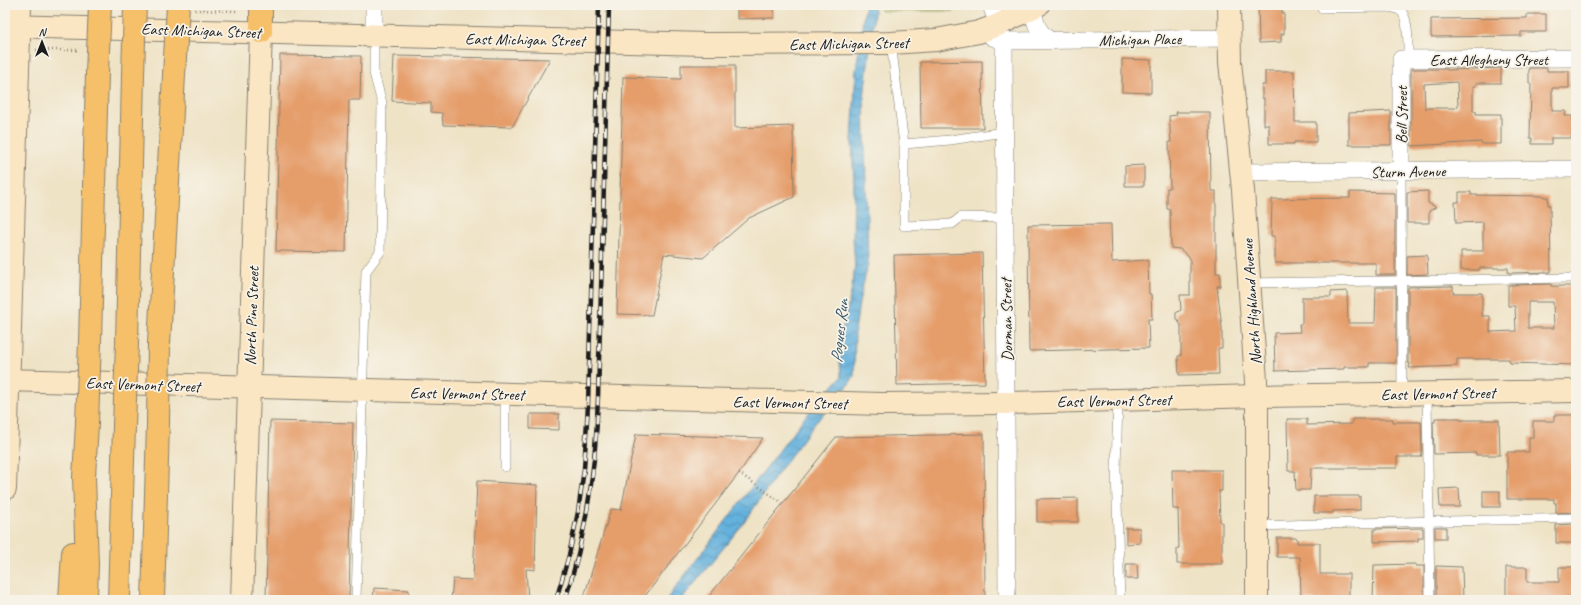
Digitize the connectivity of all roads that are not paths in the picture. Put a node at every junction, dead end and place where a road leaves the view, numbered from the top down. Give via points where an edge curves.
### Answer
1 (100, 5) edge
2 (135, 5) edge
3 (178, 5) edge
4 (261, 5) edge
5 (374, 5) edge
6 (1229, 5) edge
7 (1036, 6) edge
8 (1322, 8) dead end
9 (15, 19) edge
10 (993, 26) edge
11 (261, 32) junction
12 (374, 36) junction
13 (1230, 38) junction
14 (1050, 40) junction
15 (890, 43) junction
16 (1576, 58) edge
17 (1405, 59) junction
18 (1004, 132) junction
19 (904, 144) junction
20 (1576, 169) edge
21 (1401, 171) junction
22 (1241, 172) junction
23 (1005, 218) junction
24 (1576, 278) edge
25 (1402, 281) junction
26 (1249, 283) junction
27 (6, 380) edge
28 (249, 388) junction
29 (361, 391) junction
30 (1576, 391) edge
31 (505, 394) junction
32 (1402, 394) junction
33 (1427, 394) junction
34 (1257, 396) junction
35 (1118, 400) junction
36 (1007, 403) junction
37 (505, 467) dead end
38 (84, 477) junction
39 (5, 489) edge
40 (1576, 518) edge
41 (1429, 521) junction
42 (1257, 526) junction
43 (70, 600) edge
44 (86, 600) edge
45 (119, 600) edge
46 (153, 600) edge
47 (242, 600) edge
48 (356, 600) edge
49 (1007, 600) edge
50 (1120, 600) edge
51 (1258, 600) edge
52 (1430, 600) edge

1 - 38 highway, bridge
2 - 45 highway, bridge
3 - 46 highway, bridge via 159,343
4 - 11 highway
5 - 12 street
6 - 13 street, North Highland Avenue
7 - 10 street, East Michigan Street
7 - 14 street via 1034,20 1043,36
8 - 17 lane via 1398,9 1403,13 1406,22
9 - 11 street, East Michigan Street
9 - 27 street
10 - 14 street, Michigan Place
10 - 15 street, East Michigan Street via 936,40
10 - 18 street, Dorman Street
11 - 12 street, East Michigan Street
11 - 28 street, North Pine Street
12 - 15 street, East Michigan Street via 706,44
12 - 29 lane via 374,74 382,103 380,252 366,271
13 - 14 street, Michigan Place
13 - 22 street, North Highland Avenue
15 - 19 lane
16 - 17 street, East Allegheny Street
17 - 21 street, Bell Street
18 - 19 lane
18 - 23 street, Dorman Street
19 - 23 lane via 904,226 952,224 961,217
20 - 21 street, Sturm Avenue
21 - 22 street, Sturm Avenue
21 - 25 lane
22 - 26 street, North Highland Avenue
23 - 36 street, Dorman Street
24 - 25 lane
25 - 26 lane
25 - 32 lane
26 - 34 street, North Highland Avenue
27 - 28 street, East Vermont Street
27 - 39 street
28 - 29 street, East Vermont Street
28 - 47 street, North Pine Street
29 - 31 street, East Vermont Street
29 - 48 lane
30 - 33 street, East Vermont Street
31 - 36 street, East Vermont Street via 811,403
31 - 37 lane
32 - 33 street, East Vermont Street
32 - 34 street, East Vermont Street
33 - 41 lane
34 - 35 street, East Vermont Street
34 - 42 street, North Highland Avenue
35 - 36 street, East Vermont Street
35 - 50 lane via 1116,468
36 - 49 street, Dorman Street
38 - 43 highway
38 - 44 highway
40 - 41 lane
41 - 42 lane
41 - 52 lane
42 - 51 street, North Highland Avenue

